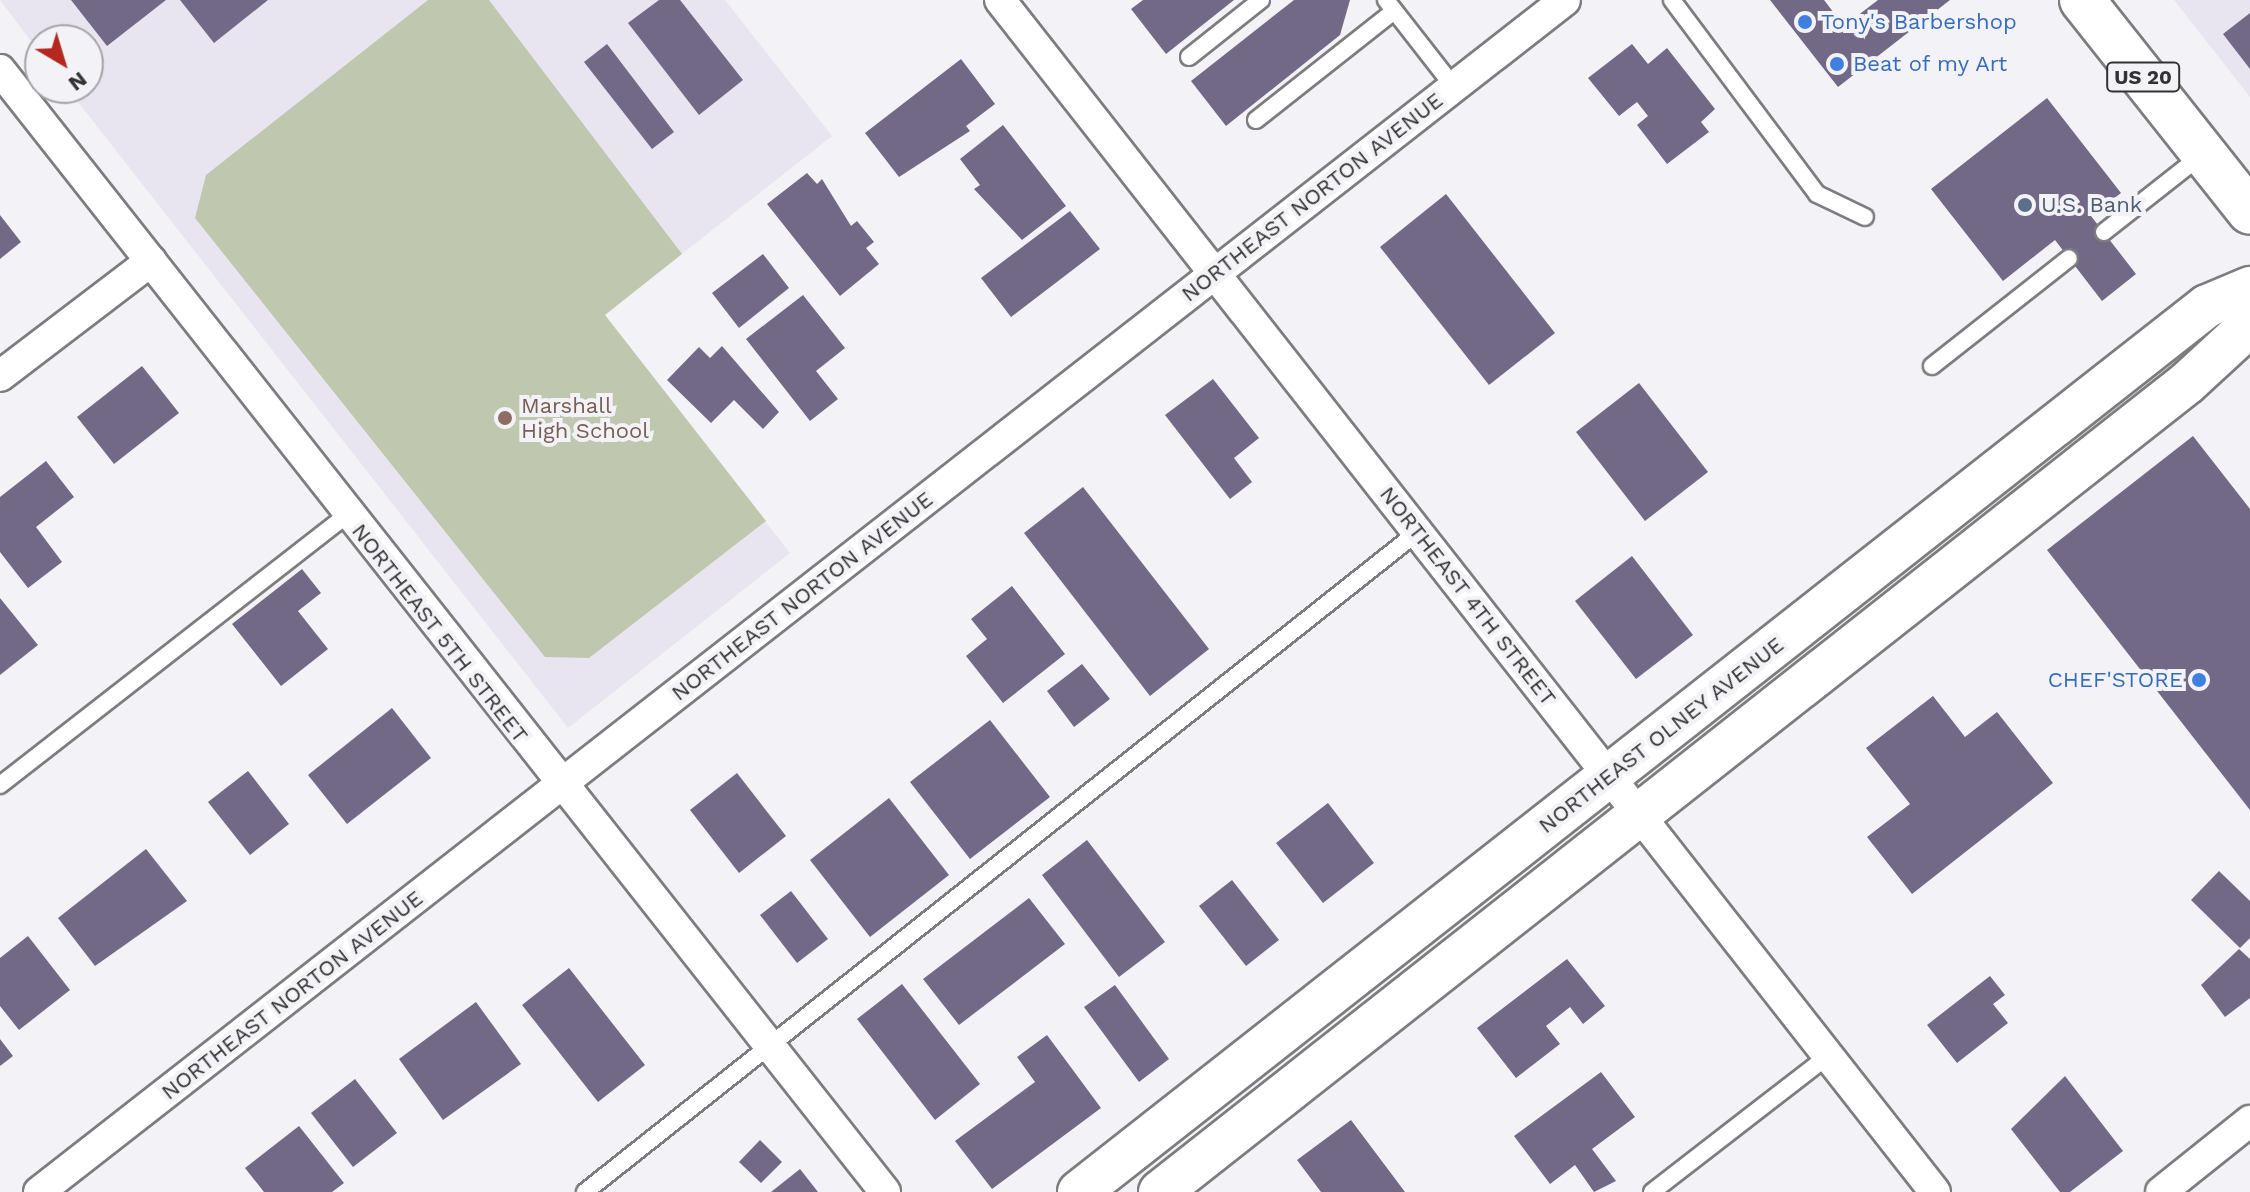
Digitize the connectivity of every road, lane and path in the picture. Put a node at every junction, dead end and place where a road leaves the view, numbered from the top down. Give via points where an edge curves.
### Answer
1 (1000, 0) edge
2 (1261, 0) edge
3 (1565, 0) edge
4 (1672, 0) edge
5 (2082, 0) edge
6 (1390, 5) edge
7 (1189, 57) dead end
8 (0, 70) edge
9 (1454, 87) junction
10 (1256, 120) dead end
11 (2203, 154) junction
12 (2250, 212) edge
13 (1865, 217) dead end
14 (2104, 232) dead end
15 (2069, 258) dead end
16 (151, 261) junction
17 (1215, 272) junction
18 (2250, 288) edge
19 (2250, 325) edge
20 (1932, 366) dead end
21 (0, 376) edge
22 (347, 515) junction
23 (1419, 531) junction
24 (1609, 776) junction
25 (0, 785) edge
26 (561, 785) junction
27 (1641, 816) junction
28 (769, 1047) junction
29 (1828, 1056) junction
30 (2250, 1121) edge
31 (39, 1192) edge
32 (585, 1192) edge
33 (885, 1192) edge
34 (1079, 1192) edge
35 (1160, 1192) edge
36 (1652, 1192) edge
37 (1935, 1192) edge
38 (2161, 1192) edge

1 - 17 street, NORTHEAST 4TH STREET
2 - 7 lane
3 - 9 street, NORTHEAST NORTON AVENUE
4 - 13 lane via 1817,194
5 - 11 main road, US 20
6 - 9 lane
6 - 10 lane
8 - 16 street, NORTHEAST 5TH STREET
9 - 17 street, NORTHEAST NORTON AVENUE
11 - 12 main road, US 20
11 - 14 lane
15 - 20 lane
16 - 21 street
16 - 22 street, NORTHEAST 5TH STREET
17 - 23 street, NORTHEAST 4TH STREET
17 - 26 street, NORTHEAST NORTON AVENUE
18 - 24 main road, NORTHEAST OLNEY AVENUE via 2207,306
19 - 27 main road via 2187,383
22 - 25 lane
22 - 26 street, NORTHEAST 5TH STREET
23 - 24 street, NORTHEAST 4TH STREET
23 - 28 lane
24 - 27 street, NORTHEAST 4TH STREET
24 - 34 main road, NORTHEAST OLNEY AVENUE
26 - 28 street, NORTHEAST 5TH STREET
26 - 31 street, NORTHEAST NORTON AVENUE
27 - 29 street, NORTHEAST 4TH STREET
27 - 35 main road
28 - 32 lane
28 - 33 street, NORTHEAST 5TH STREET
29 - 36 lane
29 - 37 street, NORTHEAST 4TH STREET
30 - 38 street

